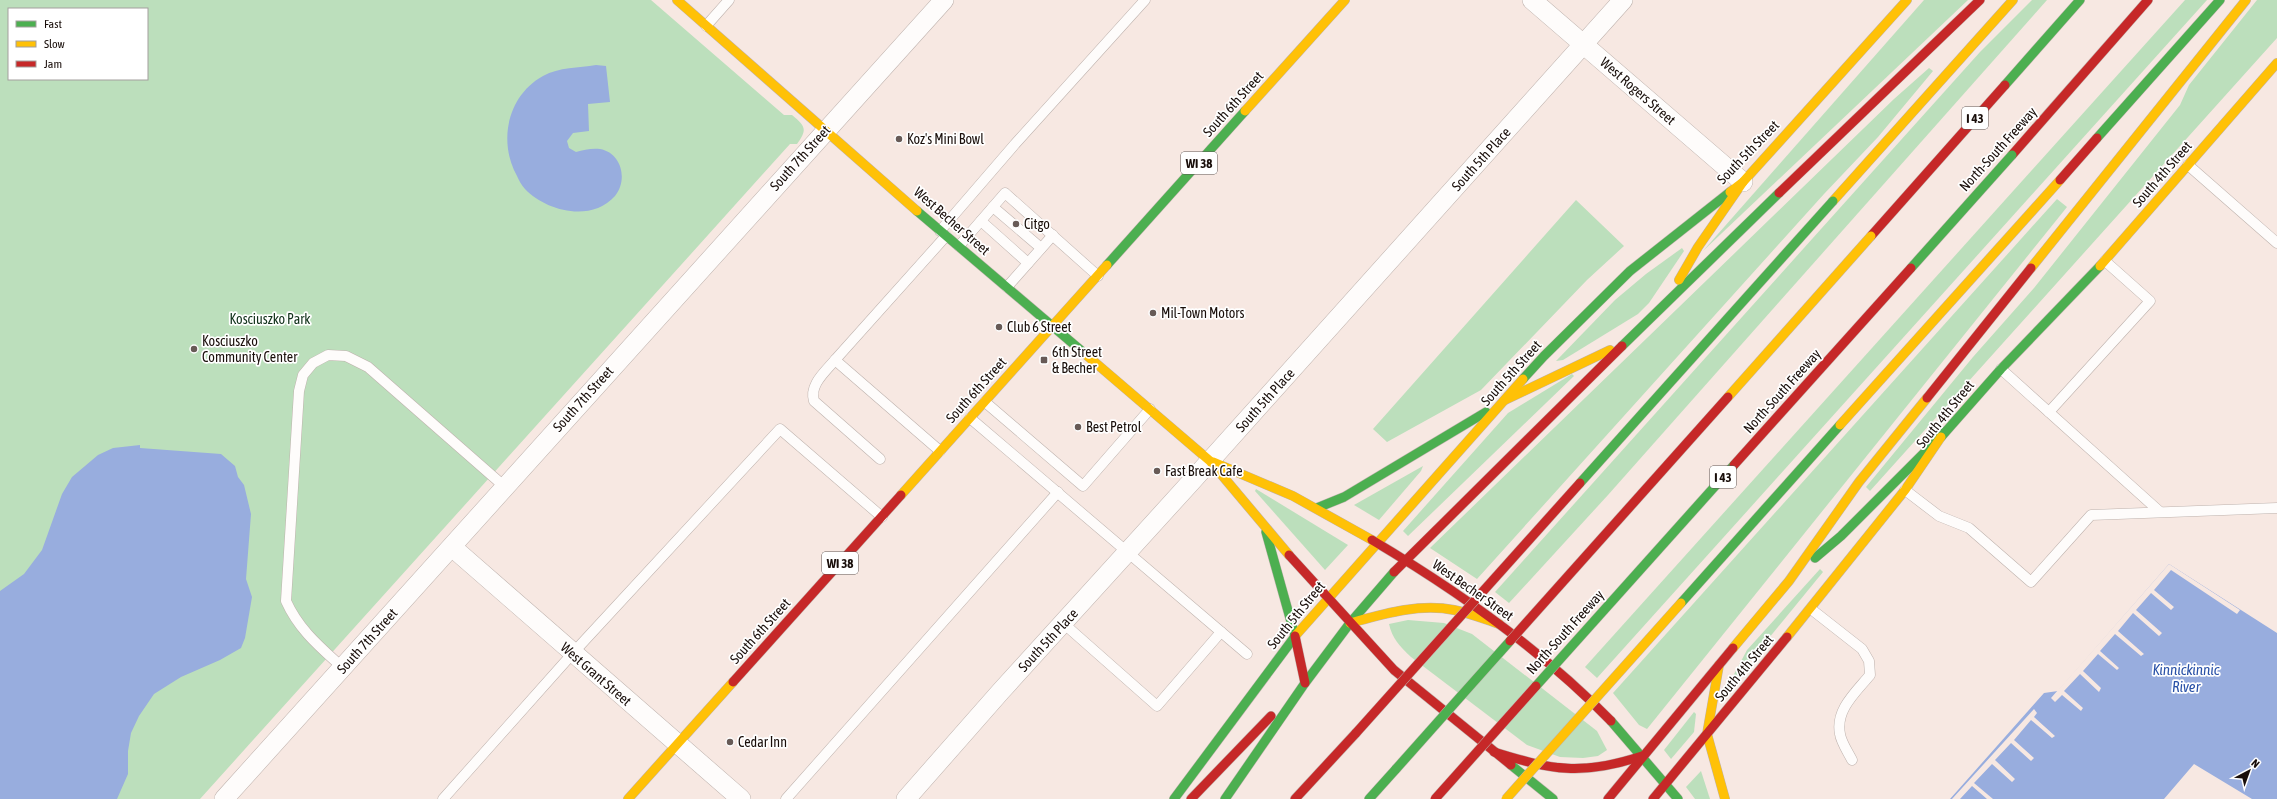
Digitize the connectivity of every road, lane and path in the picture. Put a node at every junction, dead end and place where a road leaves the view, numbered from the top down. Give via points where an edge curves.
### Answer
1 (677, 0) edge
2 (729, 0) edge
3 (944, 0) edge
4 (1145, 0) edge
5 (1345, 0) edge
6 (1532, 0) edge
7 (1623, 0) edge
8 (1907, 0) edge
9 (1980, 0) edge
10 (2013, 0) edge
11 (2080, 0) edge
12 (2148, 0) edge
13 (2220, 0) edge
14 (2246, 0) edge
15 (706, 26) junction
16 (1584, 44) junction
17 (2275, 70) edge
18 (826, 129) junction
19 (2188, 165) junction
20 (1743, 182) junction
21 (993, 207) junction
22 (981, 221) junction
23 (943, 233) junction
24 (1053, 235) junction
25 (2277, 243) edge
26 (959, 246) junction
27 (1041, 248) junction
28 (2105, 261) junction
29 (1028, 263) junction
30 (1098, 276) junction
31 (1007, 287) junction
32 (1672, 296) junction
33 (1053, 326) junction
34 (1626, 342) junction
35 (835, 360) junction
36 (2001, 370) junction
37 (1505, 400) junction
38 (985, 402) junction
39 (1150, 409) junction
40 (2049, 412) junction
41 (970, 418) junction
42 (1945, 432) junction
43 (940, 451) junction
44 (880, 459) dead end
45 (1210, 461) junction
46 (504, 487) junction
47 (1905, 490) junction
48 (1058, 492) junction
49 (1317, 508) junction
50 (2277, 508) edge
51 (2159, 511) junction
52 (882, 517) junction
53 (1264, 527) junction
54 (1377, 543) junction
55 (452, 547) junction
56 (1128, 552) junction
57 (1405, 560) junction
58 (1789, 581) junction
59 (1328, 598) junction
60 (1811, 609) junction
61 (1350, 623) junction
62 (1063, 624) junction
63 (1499, 624) junction
64 (1221, 632) junction
65 (1296, 636) junction
66 (573, 653) junction
67 (1247, 654) dead end
68 (1719, 664) junction
69 (343, 668) junction
70 (1302, 686) junction
71 (1707, 734) junction
72 (677, 745) junction
73 (1494, 752) junction
74 (1642, 756) junction
75 (1852, 760) dead end
76 (1666, 785) junction
77 (224, 799) edge
78 (443, 799) edge
79 (628, 799) edge
80 (741, 799) edge
81 (786, 799) edge
82 (906, 799) edge
83 (1174, 799) edge
84 (1191, 799) edge
85 (1226, 799) edge
86 (1295, 799) edge
87 (1369, 799) edge
88 (1435, 799) edge
89 (1506, 799) edge
90 (1553, 799) edge
91 (1608, 799) edge
92 (1653, 799) edge
93 (1678, 799) edge
94 (1725, 799) edge

1 - 15 main road, West Becher Street
2 - 15 lane
3 - 18 street, South 7th Street
4 - 23 lane via 1014,144
5 - 30 main road, South 6th Street / WI 38
6 - 16 street, West Rogers Street
7 - 16 street, South 5th Place
8 - 20 main road, South 5th Street
9 - 32 main road
10 - 86 main road, bridge
11 - 87 main road, I 43, bridge
12 - 88 main road, North-South Freeway / I 43, bridge
13 - 89 main road, bridge
14 - 58 main road via 1859,482
15 - 18 main road, West Becher Street
16 - 20 street, West Rogers Street
16 - 45 street, South 5th Place
17 - 19 main road, South 4th Street
18 - 23 main road, West Becher Street
18 - 46 street, South 7th Street
19 - 25 lane
19 - 28 main road, South 4th Street
20 - 32 main road via 1698,247
20 - 37 main road, South 5th Street via 1630,271 1544,356
21 - 22 lane
21 - 24 lane via 1005,193
21 - 27 lane
22 - 26 lane
22 - 29 lane
23 - 26 main road, West Becher Street
23 - 35 lane
24 - 27 lane
24 - 30 lane
26 - 31 main road, West Becher Street
27 - 29 lane
28 - 36 main road, South 4th Street
28 - 40 lane via 2150,301
29 - 31 lane
30 - 33 main road, South 6th Street / WI 38
31 - 33 main road, West Becher Street
32 - 34 main road
33 - 38 main road, South 6th Street / WI 38
33 - 39 main road, West Becher Street
34 - 37 main road
34 - 57 main road
35 - 43 lane
35 - 44 lane via 816,382 812,395 814,401
36 - 40 lane
36 - 42 main road, South 4th Street
37 - 49 main road via 1344,497
37 - 54 main road, South 5th Street
38 - 39 lane via 1083,486
38 - 41 main road, South 6th Street / WI 38
39 - 45 main road, West Becher Street
40 - 51 lane
41 - 43 main road, South 6th Street / WI 38
41 - 48 lane
42 - 47 main road, South 4th Street
42 - 58 main road via 1841,536
43 - 52 main road, South 6th Street / WI 38
45 - 49 main road, West Becher Street
45 - 53 main road, West Becher Street
45 - 56 street, South 5th Place
46 - 55 street, South 7th Street
46 - 69 lane via 368,368 346,356 328,356 313,363 303,375 299,391 286,601 305,633
47 - 51 lane via 1940,516 1968,528 2031,582 2091,515
47 - 60 main road, South 4th Street
48 - 56 lane
48 - 81 lane
49 - 54 main road, West Becher Street
50 - 51 lane
52 - 66 lane via 780,429
52 - 72 main road, South 6th Street / WI 38
53 - 59 main road, West Becher Street
53 - 65 main road
54 - 57 main road, West Becher Street
54 - 59 main road, South 5th Street
55 - 66 street, West Grant Street
55 - 69 street, South 7th Street
56 - 62 street, South 5th Place
56 - 64 lane
57 - 61 main road
57 - 63 main road, West Becher Street
58 - 68 main road
59 - 61 main road, West Becher Street
59 - 65 main road, South 5th Street
60 - 71 main road, South 4th Street
60 - 75 lane via 1862,649 1869,661 1870,676 1842,710 1840,720 1840,734
61 - 63 main road via 1383,614 1426,608 1450,609
61 - 70 main road
61 - 73 main road, West Becher Street via 1394,670
62 - 64 lane via 1157,706
62 - 82 street, South 5th Place
63 - 74 main road, West Becher Street via 1588,698
64 - 67 lane
65 - 70 main road
65 - 83 main road, South 5th Street
66 - 72 street, West Grant Street
66 - 78 lane
68 - 71 main road
68 - 74 main road
69 - 77 street, South 7th Street
70 - 84 main road via 1262,723
70 - 85 main road
71 - 76 main road, South 4th Street
71 - 94 main road
72 - 79 main road, South 6th Street / WI 38
72 - 80 street, West Grant Street
73 - 74 main road via 1556,769 1592,770 1618,765
73 - 90 main road, West Becher Street
74 - 76 main road, West Becher Street
74 - 91 main road
76 - 92 main road, South 4th Street
76 - 93 main road, West Becher Street

